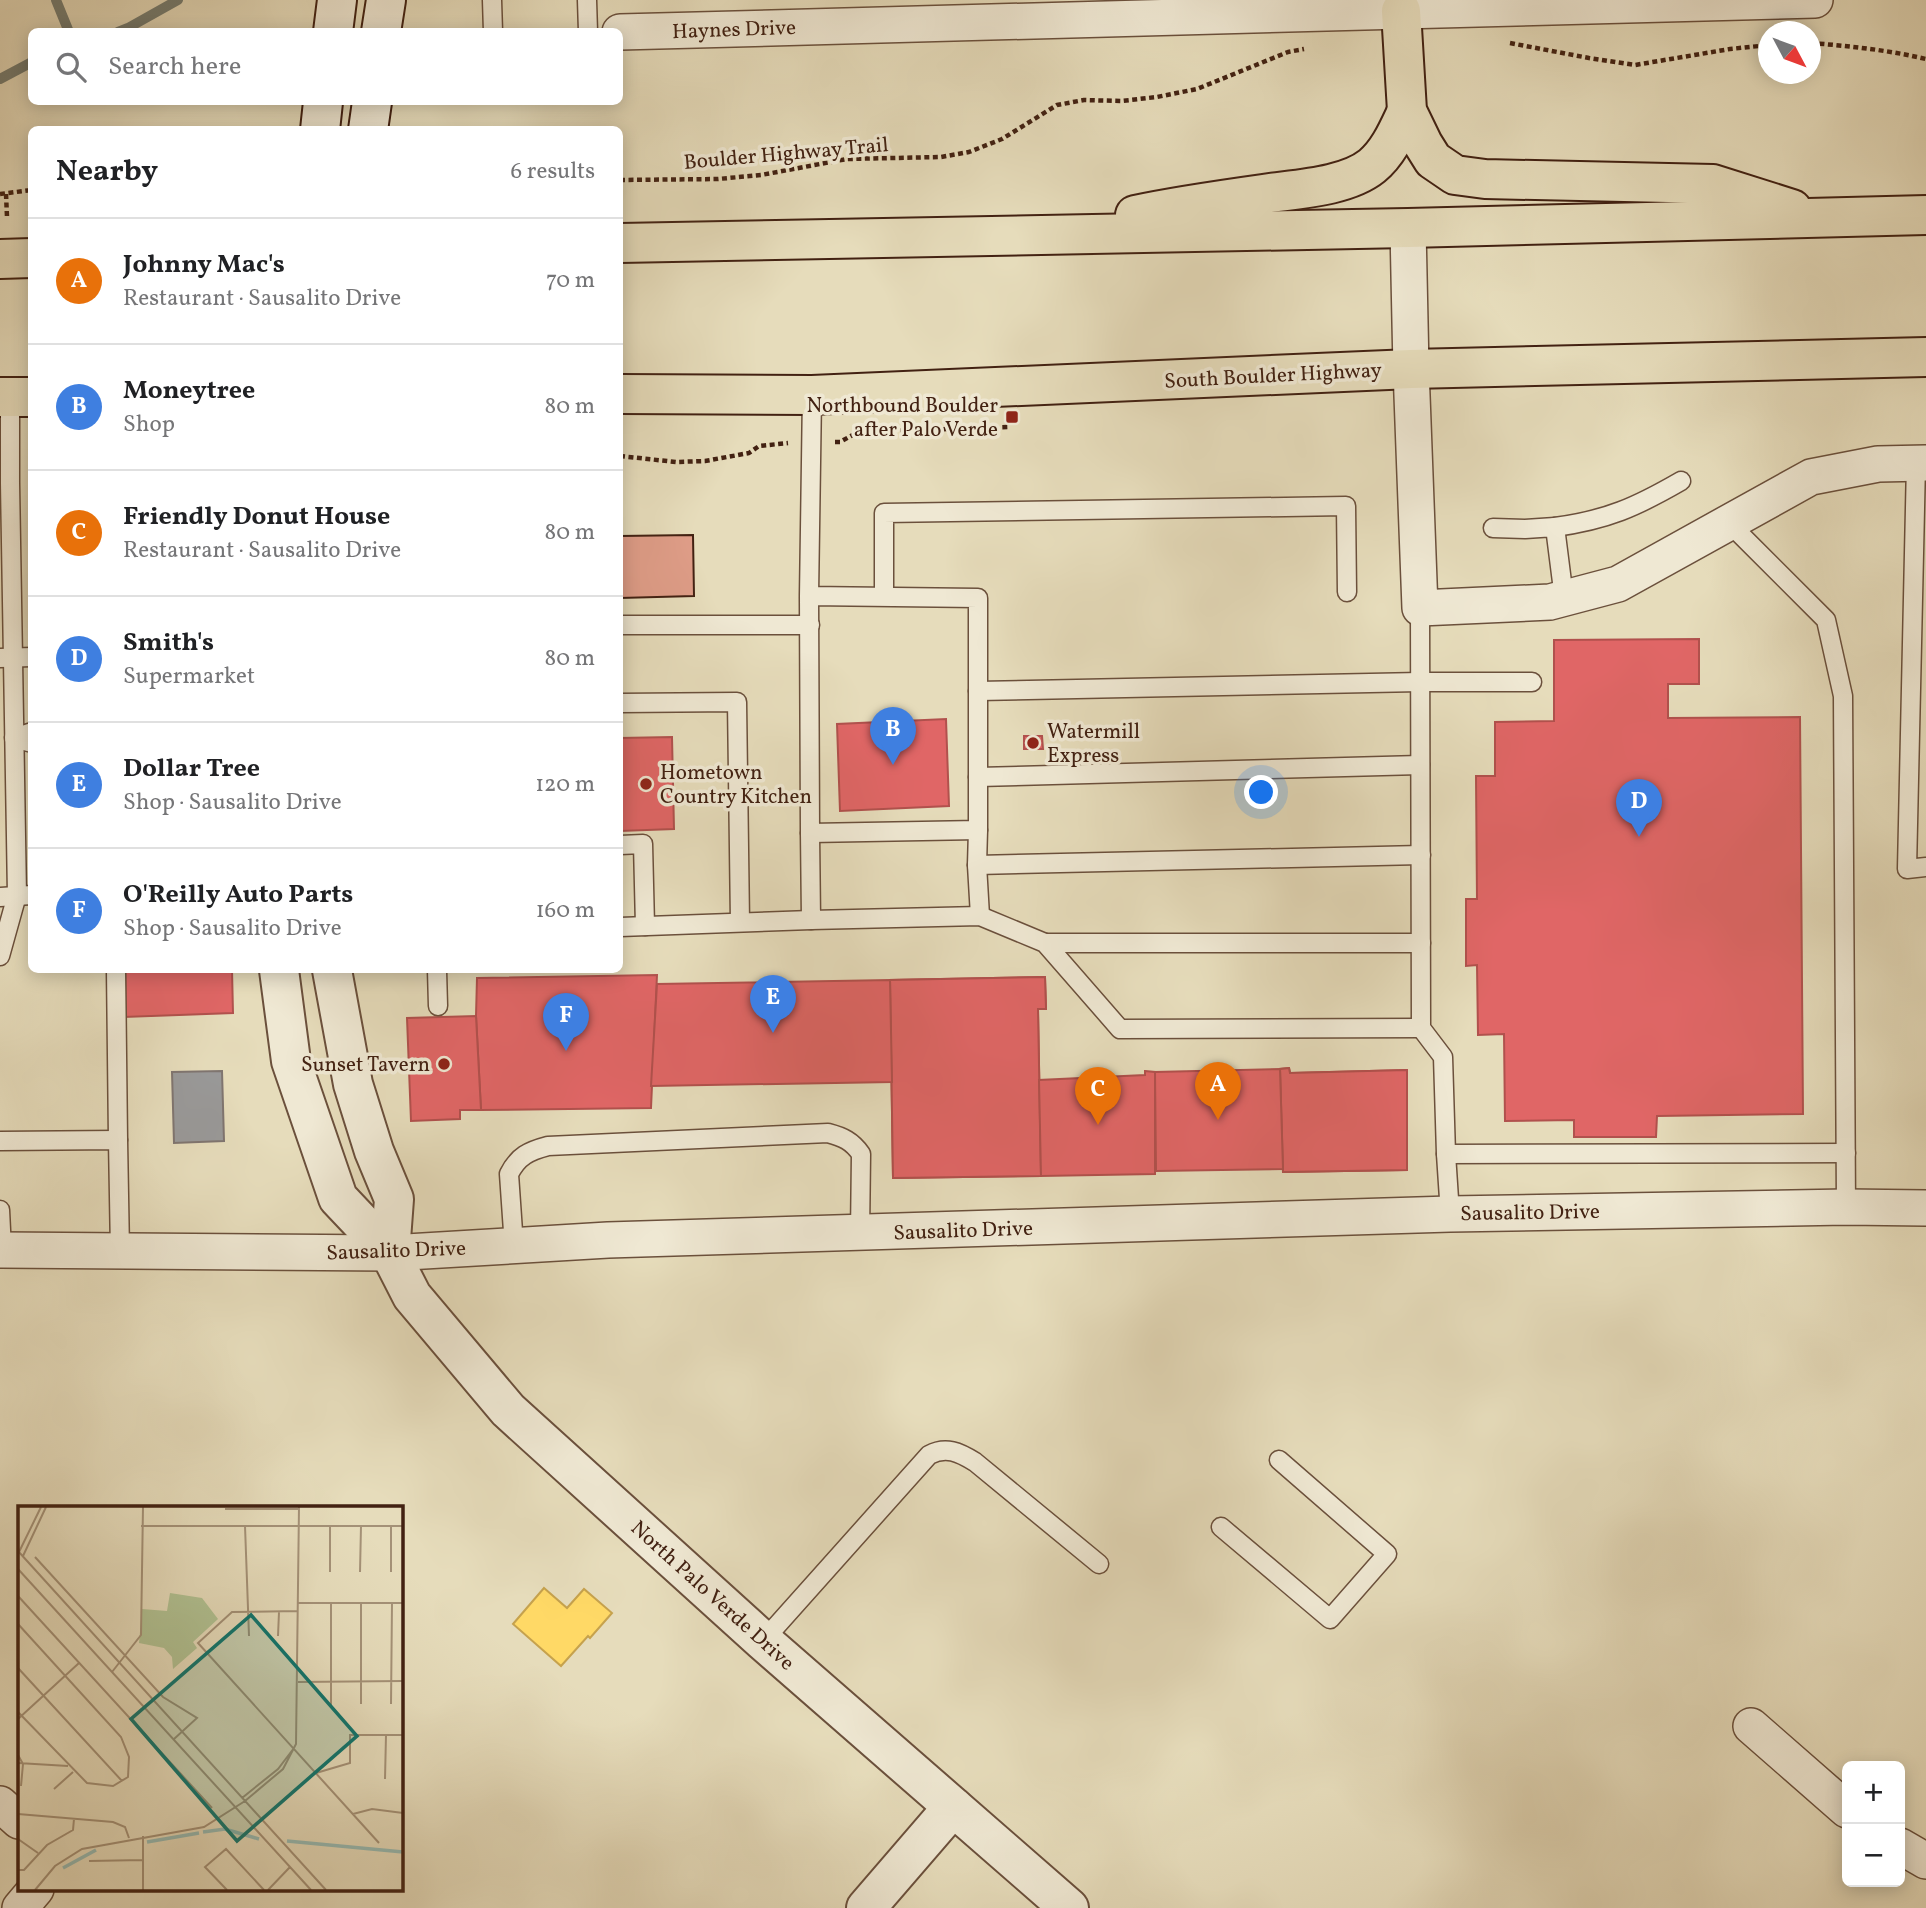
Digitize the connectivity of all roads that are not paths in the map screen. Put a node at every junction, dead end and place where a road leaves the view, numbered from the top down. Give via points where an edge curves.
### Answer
1 (337, 0) edge
2 (386, 0) edge
3 (492, 0) edge
4 (587, 0) edge
5 (1815, 0) edge
6 (1576, 3) edge
7 (1140, 9) edge
8 (1401, 11) junction
9 (333, 28) edge
10 (382, 28) edge
11 (493, 28) edge
12 (588, 28) edge
13 (623, 32) edge
14 (323, 105) edge
15 (372, 105) edge
16 (1407, 111) junction
17 (320, 126) edge
18 (369, 126) edge
19 (1926, 215) edge
20 (1818, 218) junction
21 (1408, 228) junction
22 (1046, 235) junction
23 (623, 243) edge
24 (28, 258) edge
25 (0, 259) edge
26 (1926, 357) edge
27 (1411, 369) junction
28 (623, 394) edge
29 (812, 395) junction
30 (14, 397) edge
31 (1921, 463) edge
32 (1681, 481) dead end
33 (1729, 523) junction
34 (1555, 527) junction
35 (1493, 528) dead end
36 (1348, 592) dead end
37 (809, 596) junction
38 (884, 596) junction
39 (1564, 598) junction
40 (1420, 608) junction
41 (623, 625) edge
42 (810, 625) junction
43 (28, 657) edge
44 (6, 658) edge
45 (1420, 682) junction
46 (1532, 682) dead end
47 (978, 691) junction
48 (623, 703) edge
49 (28, 733) edge
50 (14, 738) junction
51 (28, 742) edge
52 (1420, 765) junction
53 (978, 777) junction
54 (978, 830) junction
55 (810, 834) junction
56 (623, 845) edge
57 (1421, 855) junction
58 (977, 865) junction
59 (1926, 867) edge
60 (16, 896) edge
61 (980, 916) junction
62 (811, 920) junction
63 (740, 922) junction
64 (645, 926) junction
65 (623, 927) edge
66 (1045, 943) junction
67 (1421, 943) junction
68 (0, 956) edge
69 (117, 973) edge
70 (279, 973) edge
71 (333, 973) edge
72 (437, 973) edge
73 (438, 1006) dead end
74 (1421, 1028) junction
75 (118, 1140) junction
76 (0, 1141) edge
77 (1846, 1153) junction
78 (1446, 1154) junction
79 (1846, 1207) junction
80 (1926, 1208) edge
81 (0, 1210) edge
82 (1450, 1214) junction
83 (860, 1234) junction
84 (514, 1246) junction
85 (1, 1250) edge
86 (120, 1252) junction
87 (390, 1252) junction
88 (1279, 1460) dead end
89 (1222, 1527) dead end
90 (1100, 1564) dead end
91 (764, 1641) junction
92 (1751, 1726) dead end
93 (0, 1804) edge
94 (1842, 1806) edge
95 (953, 1807) junction
96 (18, 1820) edge
97 (1905, 1849) edge
98 (1926, 1861) edge
99 (35, 1890) edge
100 (20, 1908) edge
101 (866, 1908) edge
102 (1069, 1908) edge

1 - 9 street
2 - 10 street
3 - 11 lane
4 - 12 lane
5 - 6 street, Haynes Drive
6 - 8 street, Haynes Drive
7 - 8 street, Haynes Drive
7 - 13 street, Haynes Drive
8 - 16 main road
14 - 17 street
15 - 18 street
16 - 20 main road via 1433,160 1455,175 1713,184
16 - 22 main road via 1394,139 1373,165 1350,178 1164,209
19 - 20 main road
20 - 21 main road
21 - 22 main road
21 - 27 street
22 - 23 main road
24 - 25 main road
26 - 27 main road, South Boulder Highway
27 - 29 main road, South Boulder Highway
27 - 40 street
28 - 29 main road, South Boulder Highway
29 - 37 lane
30 - 44 lane
31 - 33 street via 1878,464 1811,477
31 - 59 lane via 1907,869
32 - 34 lane via 1629,510
33 - 39 street via 1618,584
33 - 77 lane via 1826,620 1843,696
34 - 35 lane
34 - 39 lane
36 - 38 lane via 1346,506 884,513
37 - 38 lane
37 - 42 lane
38 - 47 lane via 978,598
39 - 40 street
40 - 45 lane
41 - 42 lane
42 - 55 lane
43 - 44 lane
44 - 50 lane
45 - 46 lane
45 - 47 lane
45 - 52 lane
47 - 53 lane
48 - 63 lane via 737,702
49 - 50 lane
50 - 51 lane
50 - 60 lane
52 - 53 lane
52 - 57 lane
53 - 54 lane
54 - 55 lane
54 - 58 lane
55 - 62 lane
56 - 64 lane via 643,844
57 - 58 lane
57 - 67 lane
58 - 61 lane
60 - 68 lane
61 - 62 lane
61 - 66 lane
62 - 63 lane
63 - 64 lane
64 - 65 lane
66 - 67 lane
66 - 74 lane via 1120,1029
67 - 74 lane
69 - 75 lane
70 - 87 street via 291,1061 338,1198
71 - 87 street via 353,1084 394,1199
72 - 73 lane
74 - 78 lane via 1443,1057
75 - 76 lane
75 - 86 lane
77 - 78 lane
77 - 79 lane
78 - 82 lane
79 - 80 street, Sausalito Drive
79 - 82 street, Sausalito Drive
81 - 85 lane
82 - 83 street, Sausalito Drive
83 - 84 street, Sausalito Drive
83 - 84 lane via 860,1154 853,1144 828,1133 535,1150 523,1155 509,1174
84 - 87 street, Sausalito Drive
85 - 86 street, Sausalito Drive
86 - 87 street, Sausalito Drive
87 - 91 street, North Palo Verde Drive via 412,1296 508,1410
88 - 89 lane via 1388,1554 1330,1619
90 - 91 lane via 975,1461 939,1450 929,1455
91 - 95 street, North Palo Verde Drive
92 - 94 street
93 - 96 street
95 - 101 street
95 - 102 street, North Palo Verde Drive
97 - 98 street
99 - 100 street

